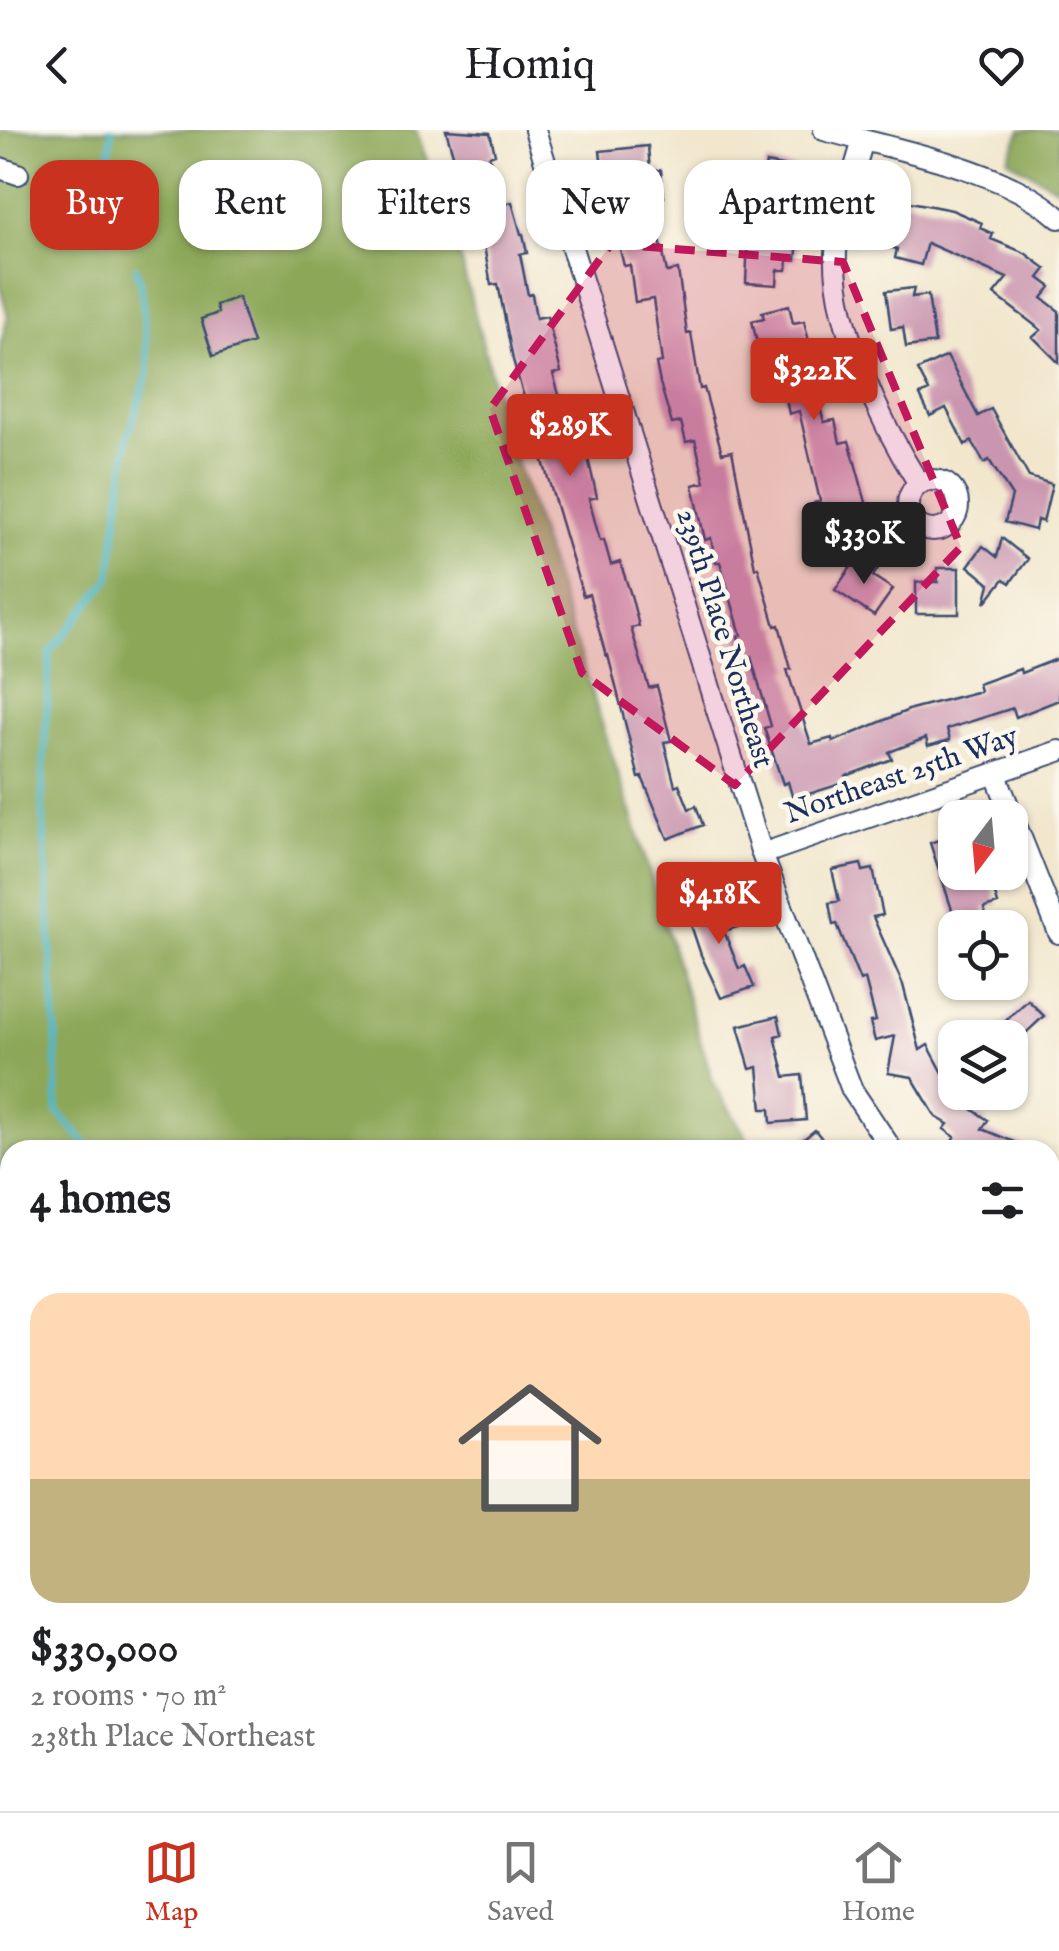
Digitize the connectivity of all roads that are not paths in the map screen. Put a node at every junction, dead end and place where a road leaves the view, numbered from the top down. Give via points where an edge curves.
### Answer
1 (535, 130) edge
2 (824, 130) edge
3 (863, 140) junction
4 (1059, 218) edge
5 (919, 484) dead end
6 (1059, 751) edge
7 (996, 775) junction
8 (762, 854) junction
9 (1059, 933) edge
10 (885, 1140) edge

1 - 8 street, 239th Place Northeast
2 - 3 street
3 - 4 street via 1017,189
3 - 5 street via 840,229 840,288 874,402
6 - 7 street, Northeast 25th Way
7 - 8 street, Northeast 25th Way
7 - 9 street
8 - 10 street, 239th Place Northeast via 852,1090

